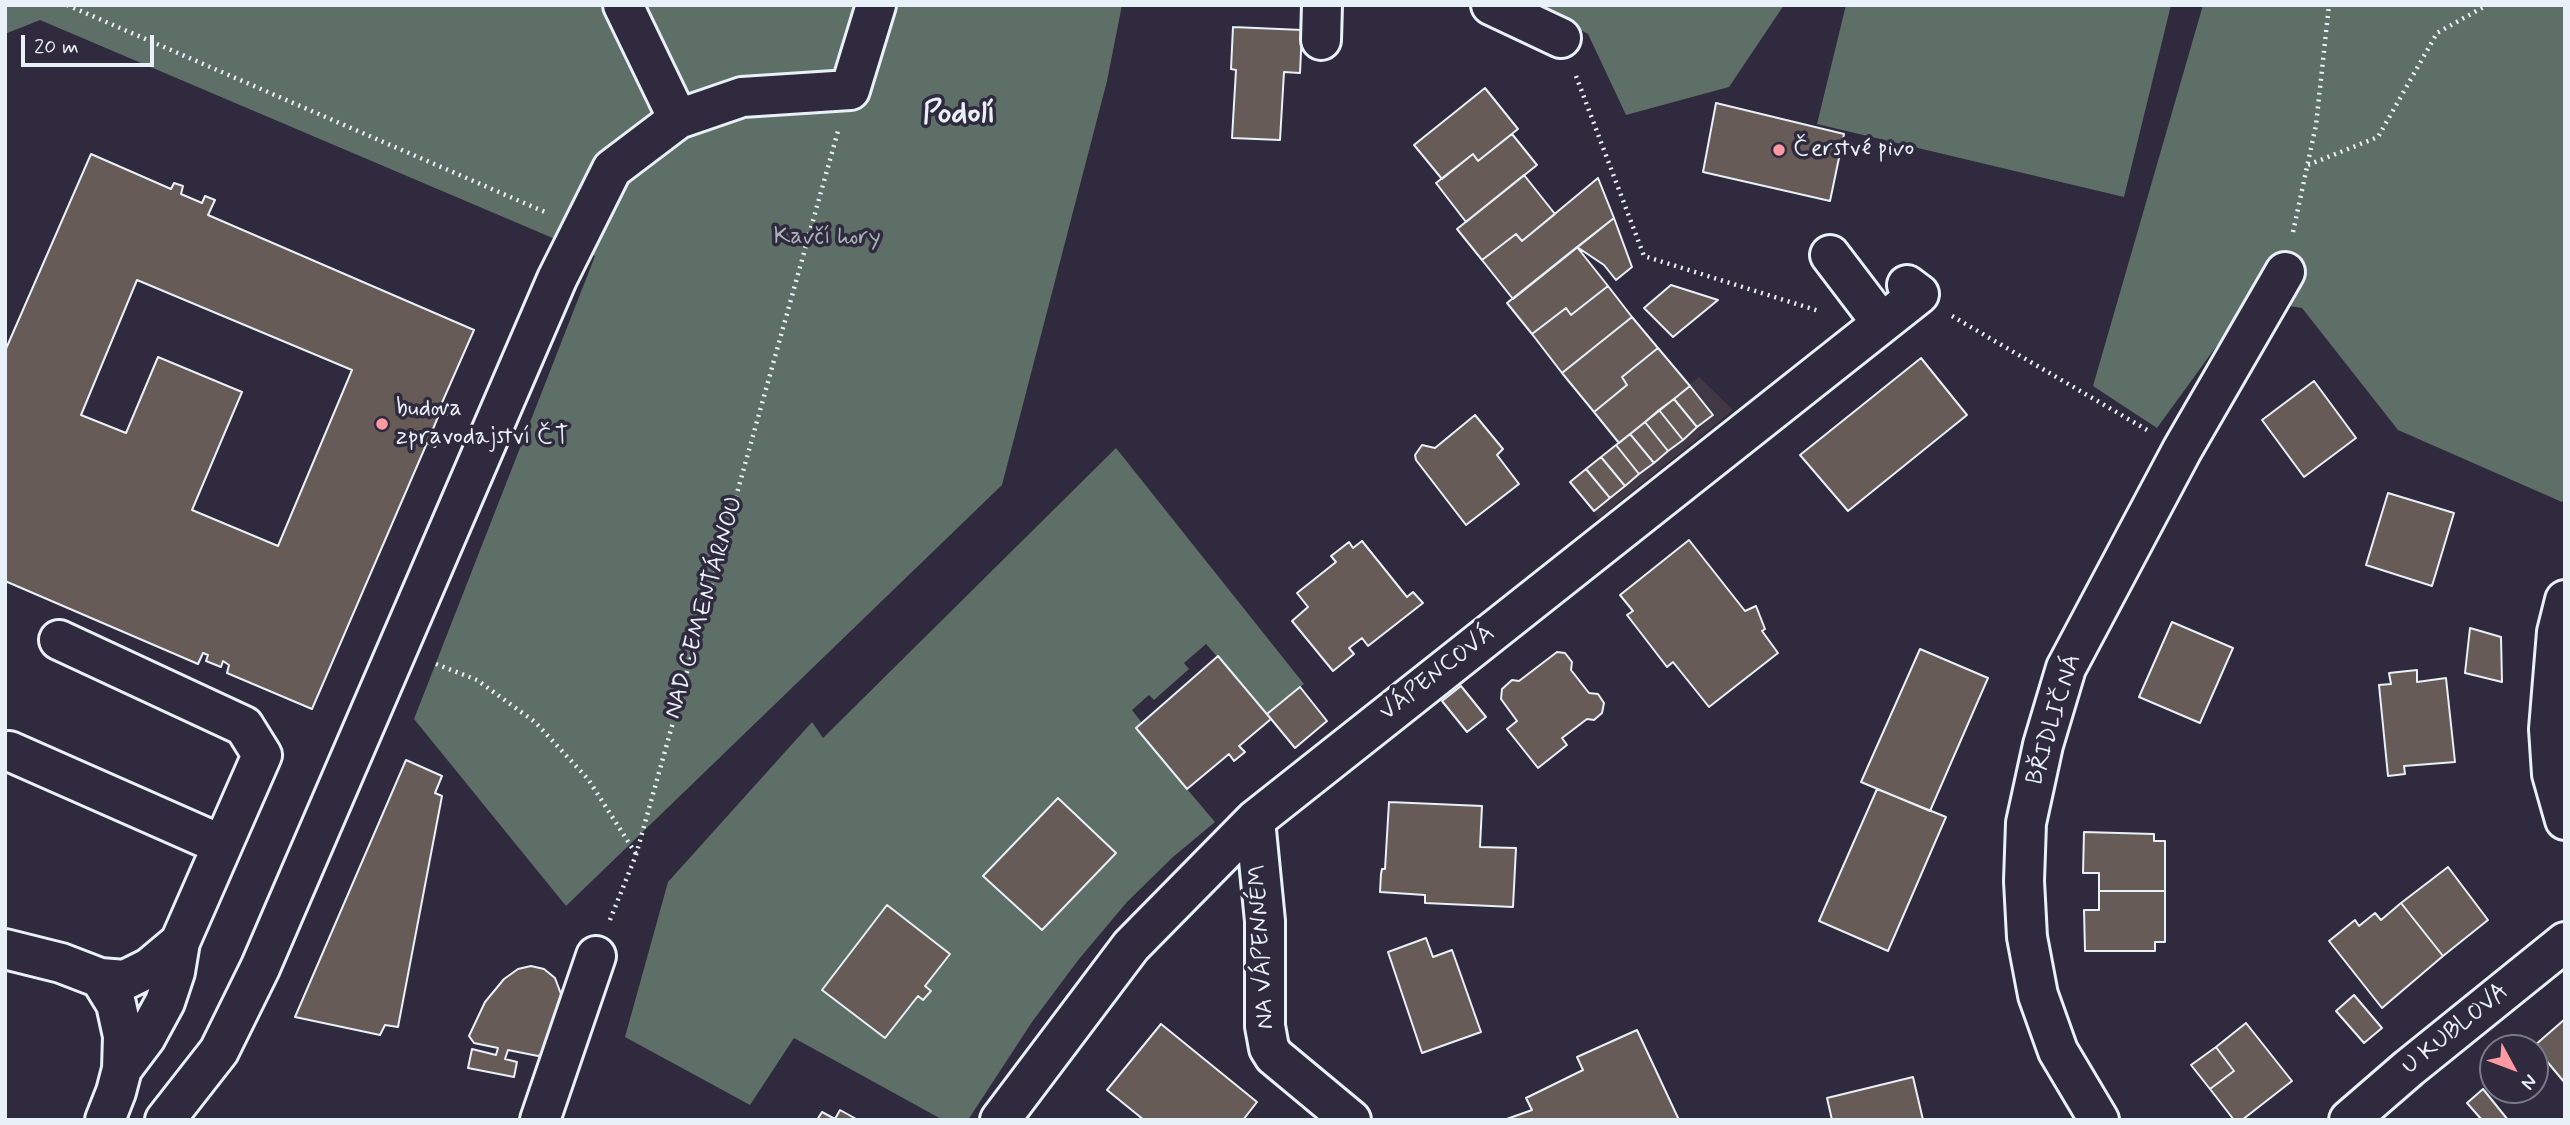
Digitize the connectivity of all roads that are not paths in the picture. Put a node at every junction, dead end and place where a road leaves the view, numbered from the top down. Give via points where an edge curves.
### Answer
1 (623, 5) edge
2 (876, 5) edge
3 (1491, 5) edge
4 (1561, 38) road end
5 (678, 119) junction
6 (1830, 256) dead end
7 (2284, 272) road end
8 (1907, 285) dead end
9 (1877, 325) junction
10 (2565, 600) edge
11 (59, 640) dead end
12 (9, 751) dead end
13 (1255, 820) junction
14 (2565, 820) edge
15 (222, 845) junction
16 (180, 942) junction
17 (2565, 942) edge
18 (5, 949) edge
19 (596, 956) road end
20 (100, 978) junction
21 (122, 1069) junction
22 (106, 1120) edge
23 (165, 1120) edge
24 (540, 1120) edge
25 (1000, 1120) edge
26 (1351, 1120) edge
27 (2099, 1120) edge
28 (2349, 1120) edge

1 - 5 street
2 - 5 street via 850,90 742,97
3 - 4 street
5 - 23 street via 612,169 557,279 254,980 219,1051
6 - 9 street
7 - 27 street, BŘIDLIČNÁ via 2182,450 2066,668 2043,745 2026,823 2027,937 2038,995 2058,1051
8 - 9 street, VÁPENCOVÁ via 1919,294
9 - 13 street, VÁPENCOVÁ
10 - 14 street via 2557,632 2549,729 2552,774
11 - 15 street via 244,726 261,755
12 - 15 street
13 - 25 street, VÁPENCOVÁ via 1131,946
13 - 26 street, NA VÁPENNÉM via 1265,921 1269,1048
15 - 16 street
16 - 20 street via 149,968 125,980
16 - 21 street via 165,1002
17 - 28 street, U KUBLOVA
18 - 20 street
19 - 24 street
20 - 21 street via 116,1004 123,1036
21 - 22 street

